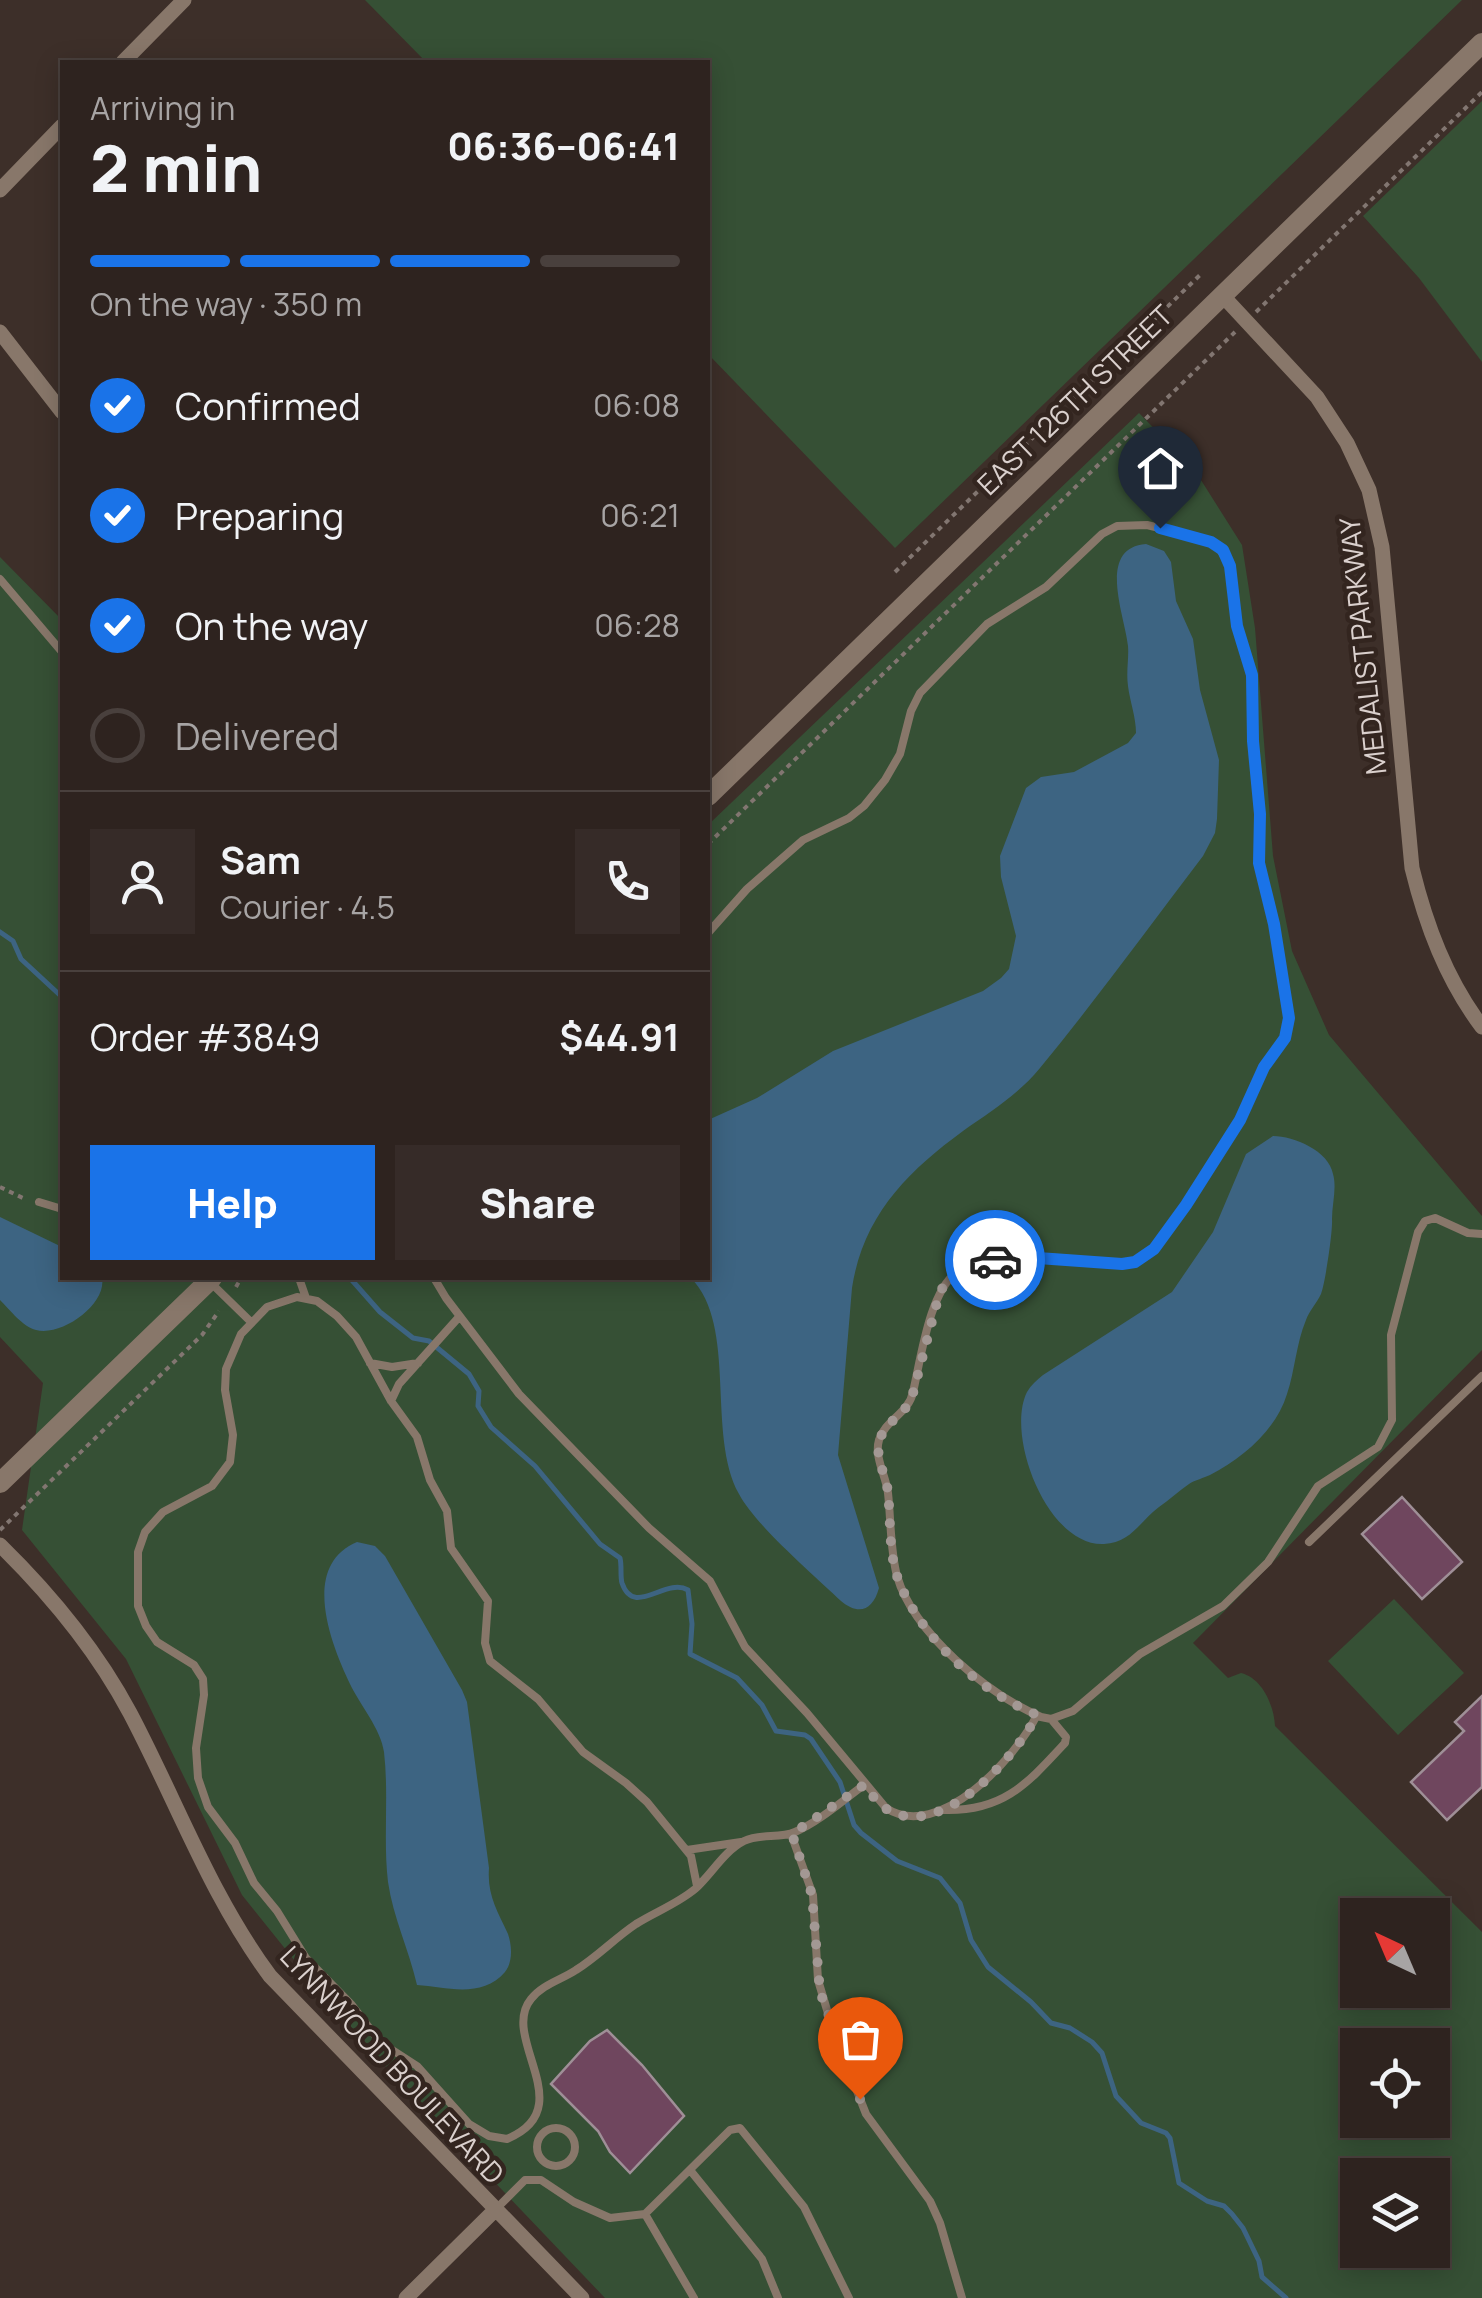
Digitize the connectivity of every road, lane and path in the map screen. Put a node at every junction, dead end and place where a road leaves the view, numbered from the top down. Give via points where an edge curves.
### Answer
1 (184, 0) edge
2 (1482, 43) edge
3 (126, 60) edge
4 (1482, 92) edge
5 (60, 128) edge
6 (0, 190) edge
7 (1201, 274) dead end
8 (1222, 296) junction
9 (1246, 321) junction
10 (0, 332) edge
11 (60, 409) edge
12 (895, 572) dead end
13 (0, 579) edge
14 (60, 650) edge
15 (710, 794) edge
16 (710, 842) edge
17 (710, 931) edge
18 (1482, 1027) edge
19 (0, 1188) edge
20 (39, 1202) joint
21 (60, 1209) edge
22 (1482, 1234) edge
23 (208, 1280) edge
24 (210, 1280) edge
25 (240, 1280) edge
26 (301, 1280) edge
27 (435, 1280) edge
28 (306, 1298) junction
29 (228, 1299) junction
30 (459, 1317) junction
31 (251, 1322) junction
32 (370, 1363) junction
33 (418, 1363) junction
34 (1482, 1376) edge
35 (391, 1400) junction
36 (0, 1483) edge
37 (0, 1530) edge
38 (1309, 1542) dead end
39 (0, 1545) edge
40 (1037, 1715) junction
41 (1051, 1719) junction
42 (864, 1785) junction
43 (939, 1810) junction
44 (792, 1834) junction
45 (743, 1841) junction
46 (686, 1850) junction
47 (697, 1886) junction
48 (548, 2164) junction
49 (690, 2170) junction
50 (537, 2179) junction
51 (496, 2210) junction
52 (645, 2214) junction
53 (406, 2298) edge
54 (582, 2298) edge
55 (694, 2298) edge
56 (778, 2298) edge
57 (849, 2298) edge
58 (962, 2298) edge

1 - 3 street
2 - 8 street, EAST 126TH STREET
4 - 9 path
5 - 6 street
7 - 12 path
8 - 9 street, MEDALIST PARKWAY
8 - 15 street, EAST 126TH STREET
9 - 16 path
9 - 18 street, MEDALIST PARKWAY via 1318,397 1369,490 1382,547 1412,868 1441,958
10 - 11 street
13 - 14 lane
17 - 40 lane via 746,888 803,840 864,806 900,754 920,693 987,624 1046,587 1102,534 1147,524 1204,538 1223,550 1252,675 1259,863 1288,1006 1285,1038 1186,1205 1140,1260 1007,1258 974,1264 950,1278 937,1298 910,1404 878,1444 894,1559 907,1596 968,1673
19 - 20 path
20 - 21 lane
22 - 41 lane via 1435,1218 1418,1232 1392,1335 1392,1420 1378,1448 1318,1486 1268,1562 1224,1606 1140,1654 1086,1702
23 - 36 street
24 - 29 lane
25 - 29 path
26 - 28 lane
27 - 30 lane
28 - 31 lane via 277,1302
28 - 32 lane via 337,1316
29 - 31 lane
29 - 37 path via 202,1335
30 - 33 lane
30 - 42 lane via 526,1401 710,1581 745,1647
31 - 47 lane via 226,1370 230,1462 212,1486 148,1526 138,1552 136,1590 150,1634 203,1679 196,1748 208,1807 306,1958 380,2042 417,2066 469,2124 506,2139 526,2128 540,2094 523,2028 528,2003
32 - 33 lane
32 - 35 lane
33 - 35 lane
34 - 38 lane
35 - 46 lane via 417,1437 447,1511 454,1556 488,1601 490,1661 538,1699 583,1752 636,1792
39 - 51 street, LYNNWOOD BOULEVARD via 89,1646 130,1712 246,1944
40 - 41 lane
40 - 43 lane via 974,1792
41 - 43 lane via 1066,1743 1012,1797
42 - 43 lane via 893,1813
42 - 44 lane
44 - 45 lane
44 - 58 lane via 812,1895 818,1980 833,2030 866,2114 930,2201
45 - 46 lane
45 - 47 lane
46 - 47 lane
48 - 48 lane via 570,2158 574,2147 566,2131 554,2128 540,2137 537,2150
48 - 50 lane
49 - 52 lane
49 - 56 lane via 762,2260
49 - 57 lane via 740,2128 804,2207
50 - 51 lane via 525,2180
50 - 52 lane via 610,2218
51 - 53 street
51 - 54 street, LYNNWOOD BOULEVARD
52 - 55 lane

